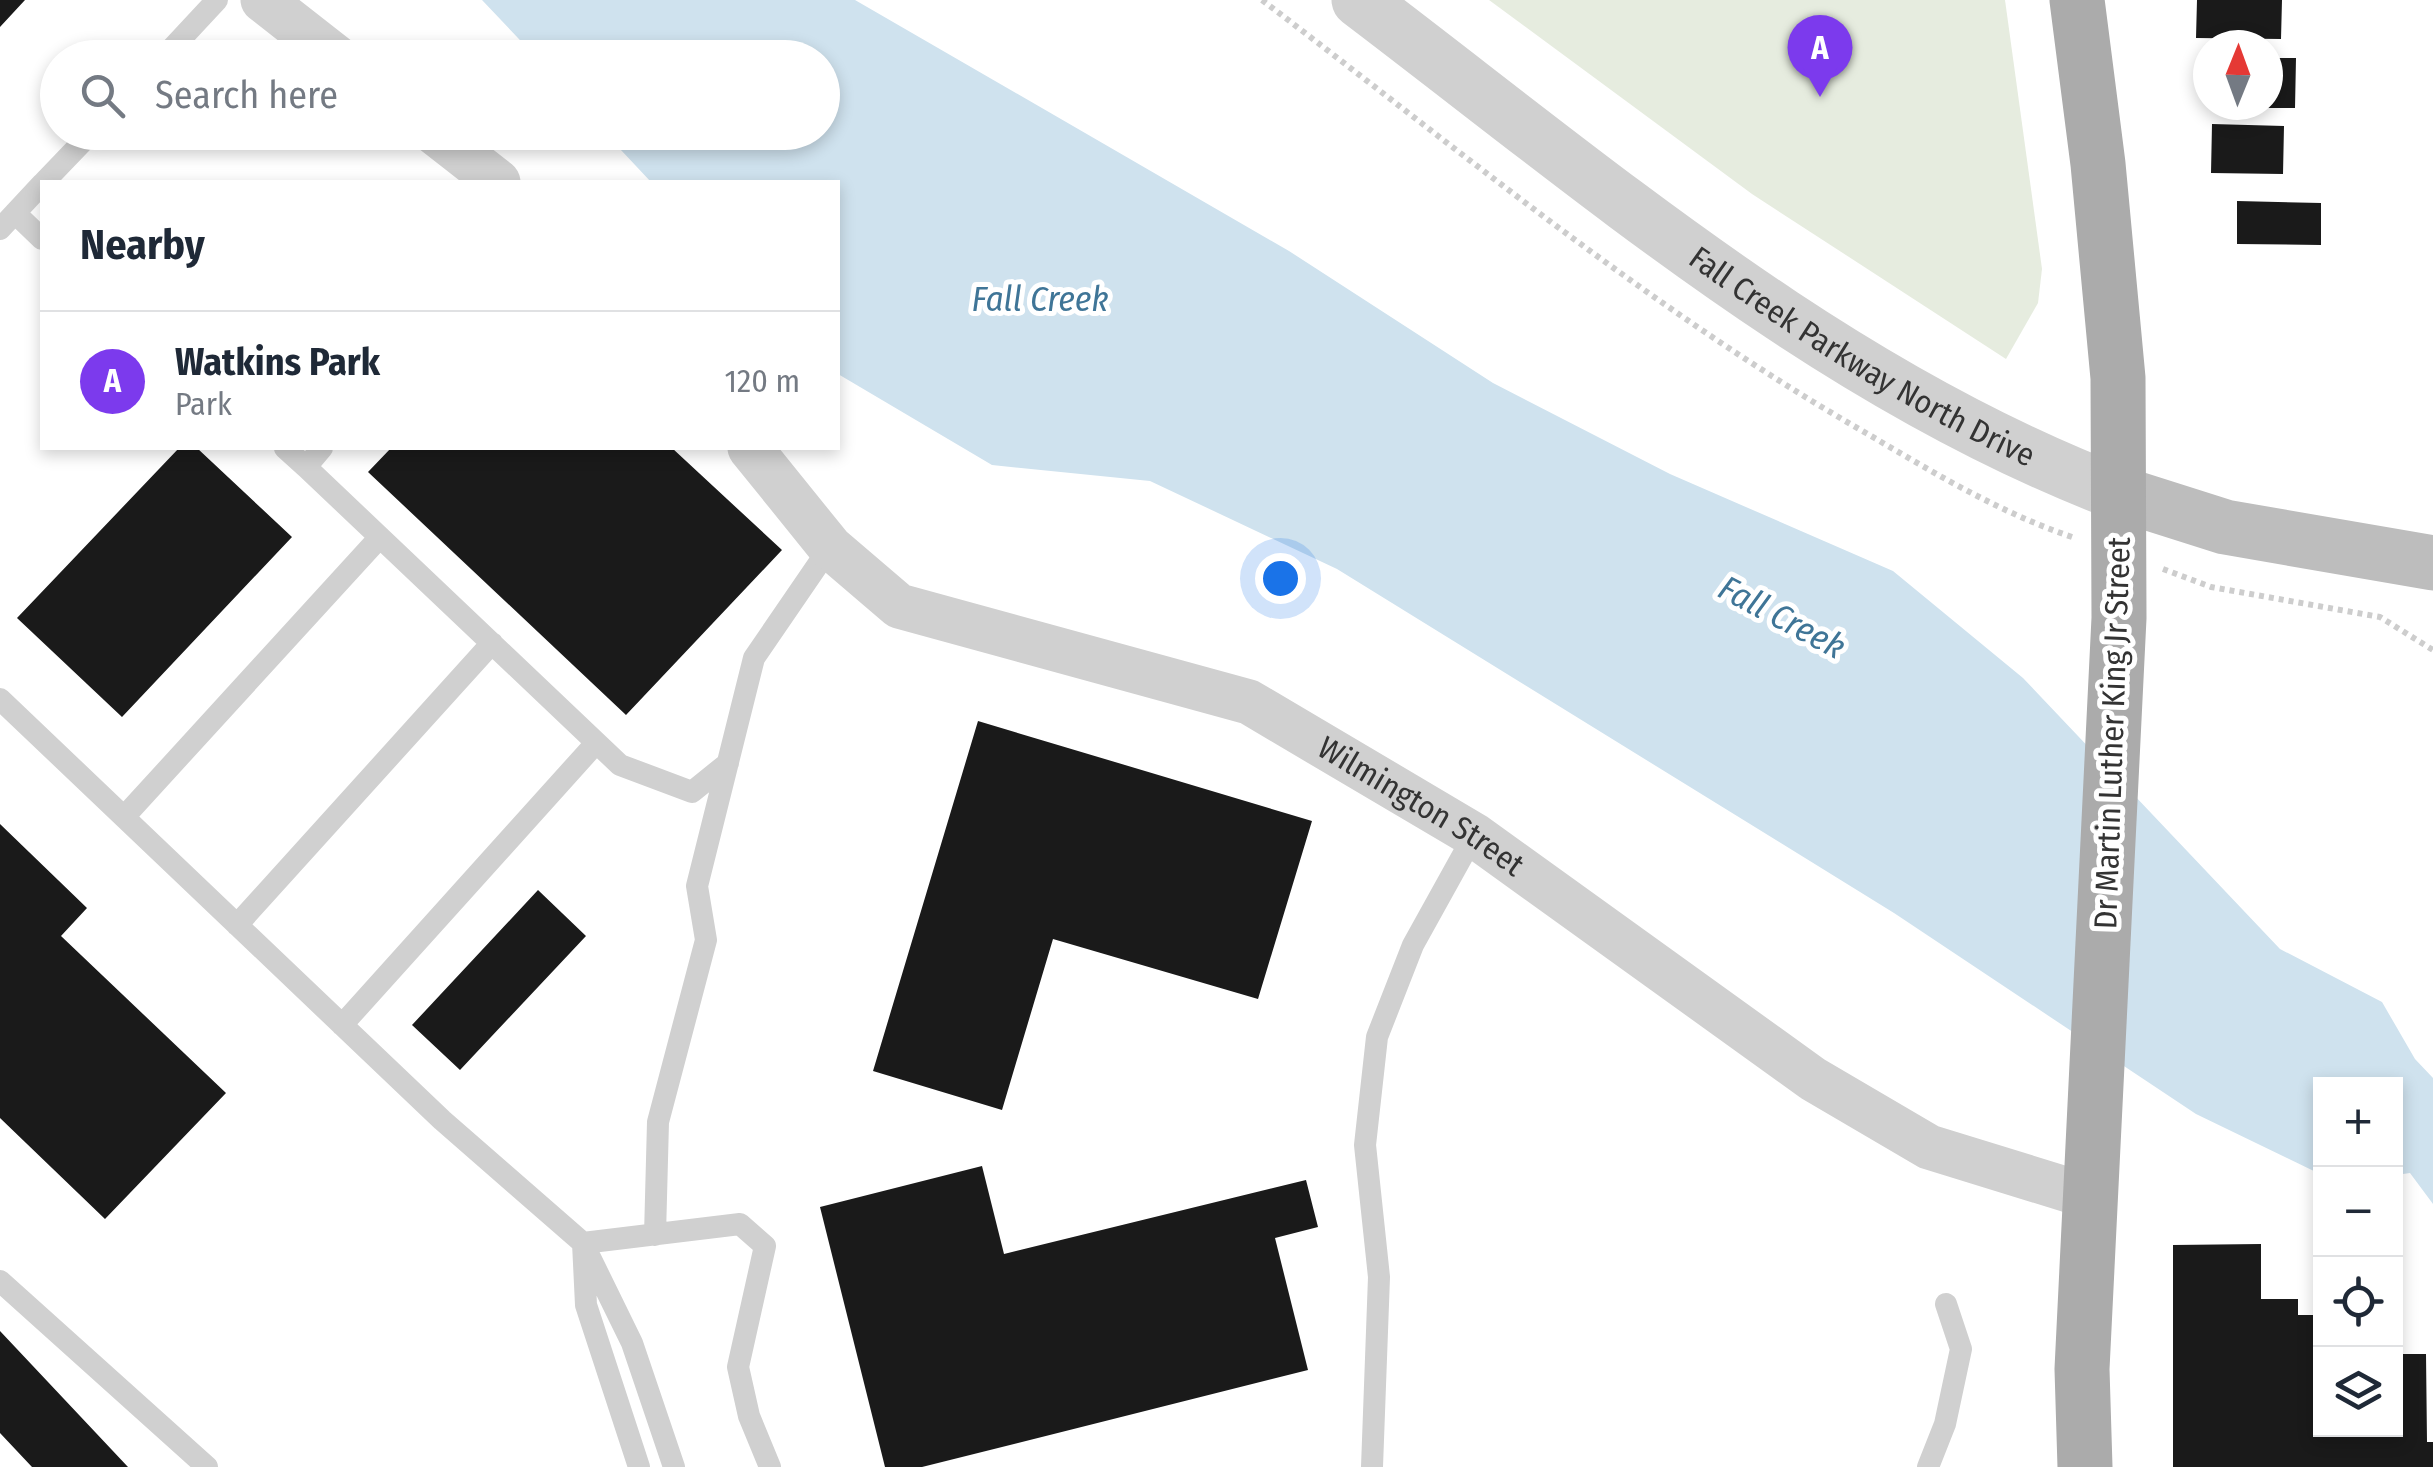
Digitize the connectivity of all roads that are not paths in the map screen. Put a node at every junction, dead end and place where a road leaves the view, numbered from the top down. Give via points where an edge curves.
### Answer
1 (217, 0) edge
2 (262, 0) edge
3 (1359, 0) edge
4 (2077, 0) edge
5 (180, 40) edge
6 (314, 40) edge
7 (75, 150) edge
8 (457, 150) edge
9 (48, 180) edge
10 (495, 180) edge
11 (40, 188) edge
12 (8, 221) edge
13 (40, 238) edge
14 (287, 450) edge
15 (320, 450) edge
16 (752, 450) edge
17 (306, 467) junction
18 (2120, 494) junction
19 (380, 537) junction
20 (830, 547) junction
21 (2433, 564) edge
22 (492, 644) junction
23 (0, 699) edge
24 (596, 742) junction
25 (728, 764) junction
26 (692, 792) junction
27 (124, 817) junction
28 (1474, 835) junction
29 (708, 844) junction
30 (237, 925) junction
31 (342, 1025) junction
32 (2091, 1197) junction
33 (655, 1235) junction
34 (583, 1242) junction
35 (0, 1281) edge
36 (1946, 1304) dead end
37 (207, 1467) edge
38 (639, 1467) edge
39 (674, 1467) edge
40 (770, 1467) edge
41 (1372, 1467) edge
42 (1928, 1467) edge
43 (2085, 1467) edge

1 - 5 lane
2 - 6 street
3 - 18 street, Fall Creek Parkway North Drive via 1618,198 1840,354 2032,459
4 - 18 main road, Dr Martin Luther King Jr Street via 2113,306
7 - 9 lane
8 - 10 street
11 - 12 lane
12 - 13 lane
14 - 17 lane
15 - 17 lane
16 - 20 street, Wilmington Street
17 - 19 lane
18 - 21 main road, Fall Creek Parkway North Drive via 2225,527
18 - 32 main road, Dr Martin Luther King Jr Street
19 - 22 lane
19 - 27 lane
20 - 25 lane via 754,658
20 - 28 street, Wilmington Street via 899,606 1249,702
22 - 24 lane
22 - 30 lane
23 - 27 lane
24 - 26 lane via 620,766
24 - 31 lane
25 - 26 lane
25 - 29 lane
26 - 29 lane
27 - 30 lane
28 - 32 street, Wilmington Street via 1813,1078 1929,1147
28 - 41 lane via 1413,946 1378,1037 1365,1146 1379,1277
29 - 33 lane via 697,886 706,940 658,1122
30 - 31 lane
31 - 34 lane
32 - 43 main road, Dr Martin Luther King Jr Street via 2081,1401
33 - 34 lane
33 - 40 lane via 740,1224 766,1246 738,1367
34 - 38 lane via 586,1305
34 - 39 lane via 632,1343
35 - 37 lane
36 - 42 lane via 1960,1349 1945,1424

